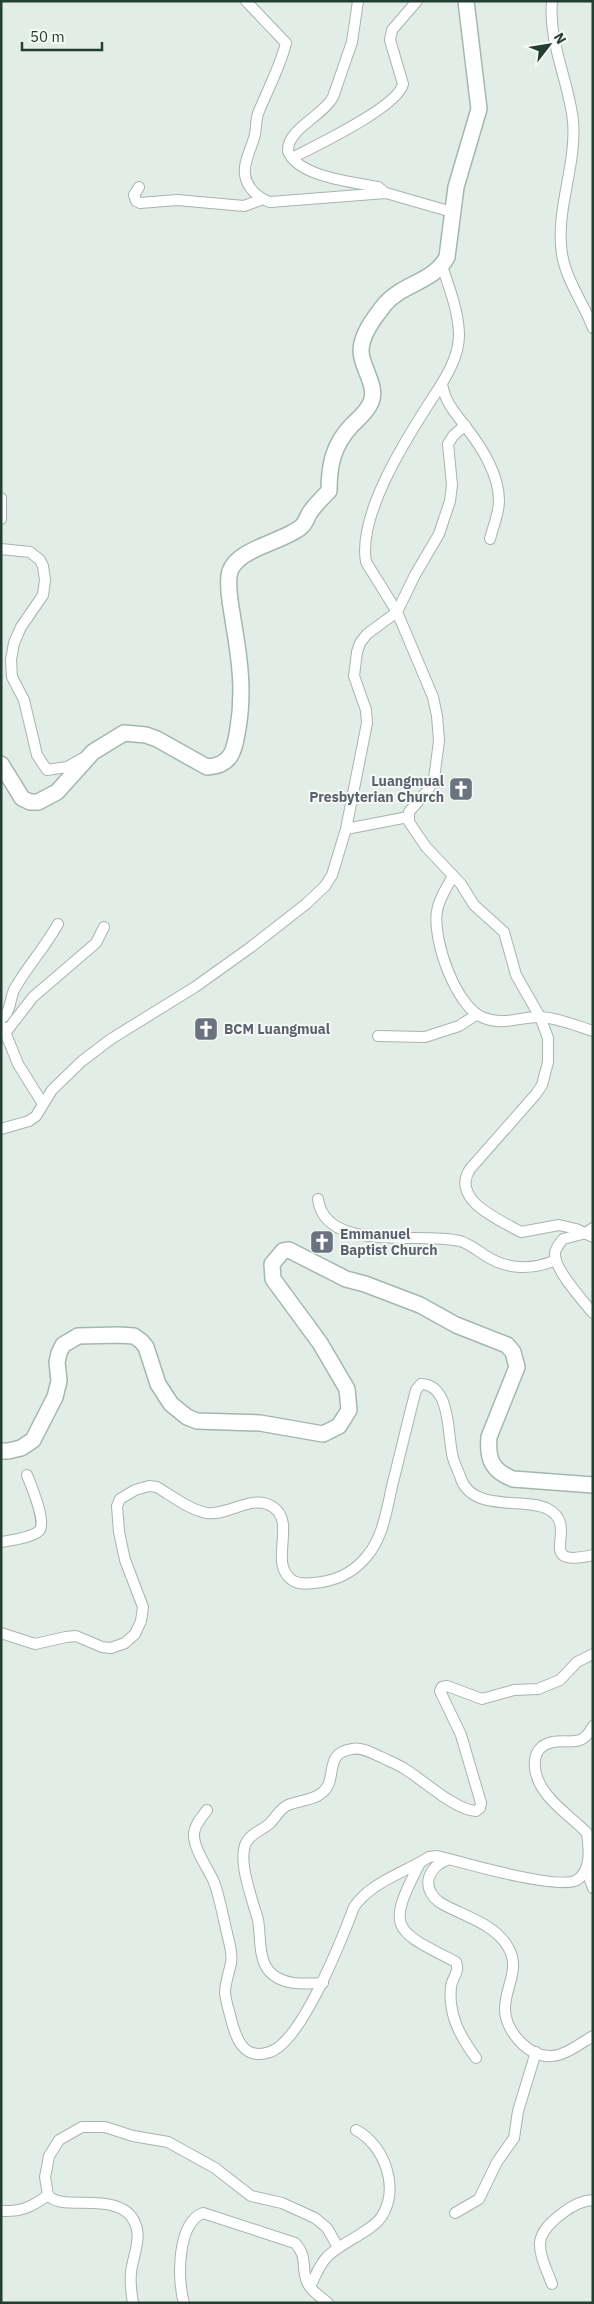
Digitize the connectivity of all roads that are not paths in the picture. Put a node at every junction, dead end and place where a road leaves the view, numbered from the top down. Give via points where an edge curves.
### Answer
1 (246, 1) edge
2 (358, 1) edge
3 (417, 1) edge
4 (466, 1) edge
5 (552, 1) edge
6 (292, 158) junction
7 (139, 187) dead end
8 (386, 193) junction
9 (263, 199) junction
10 (452, 212) junction
11 (442, 266) junction
12 (593, 328) edge
13 (442, 384) junction
14 (465, 425) junction
15 (1, 498) edge
16 (1, 519) edge
17 (490, 539) dead end
18 (1, 549) edge
19 (397, 612) junction
20 (93, 752) junction
21 (1, 764) edge
22 (408, 817) junction
23 (346, 829) junction
24 (453, 876) junction
25 (58, 924) dead end
26 (104, 927) dead end
27 (476, 1015) junction
28 (540, 1017) junction
29 (1, 1019) edge
30 (4, 1028) edge
31 (593, 1031) edge
32 (378, 1036) dead end
33 (43, 1104) junction
34 (1, 1129) edge
35 (318, 1199) dead end
36 (591, 1233) edge
37 (556, 1260) junction
38 (593, 1313) edge
39 (1, 1451) edge
40 (27, 1475) dead end
41 (593, 1485) edge
42 (1, 1542) edge
43 (593, 1555) edge
44 (1, 1634) edge
45 (593, 1654) edge
46 (593, 1726) edge
47 (207, 1810) dead end
48 (449, 1859) junction
49 (588, 1861) junction
50 (420, 1862) junction
51 (593, 1888) edge
52 (322, 1983) junction
53 (593, 2036) edge
54 (536, 2052) junction
55 (476, 2058) dead end
56 (356, 2130) dead end
57 (48, 2196) junction
58 (593, 2200) edge
59 (1, 2211) edge
60 (455, 2214) dead end
61 (338, 2247) junction
62 (552, 2284) dead end
63 (310, 2287) junction
64 (133, 2303) edge
65 (184, 2303) edge
66 (328, 2303) edge

1 - 9 street via 286,43 257,117 255,136 245,166 246,180
2 - 6 street via 352,42 335,93 328,105 292,136 288,146
3 - 6 street via 392,30 390,40 403,84 398,96 350,127
4 - 10 street via 479,109
5 - 12 street via 555,37 573,122 561,236 562,255
6 - 8 street via 300,167 313,172 378,187
7 - 9 street via 134,195 140,203 177,200 244,206
8 - 9 street via 270,202
8 - 10 street
10 - 11 street via 450,246
11 - 13 street via 454,303 459,333 454,358
11 - 20 street via 392,297 364,336 361,353 372,401 335,448 329,491 310,511 301,527 242,556 230,571 229,591 242,673 242,698 235,750 231,757 224,764 207,767 157,739 124,733
13 - 14 street via 446,400
13 - 19 street via 386,478 366,540 366,562
14 - 17 street via 489,463 496,482 499,502
14 - 19 street via 448,444 452,485 439,534 414,575
15 - 16 street
18 - 20 street via 30,552 40,560 44,572 43,595 21,627 11,660 12,677 24,700 37,755 46,770 67,767
19 - 22 street via 433,698 439,741 434,779
19 - 23 street via 367,634 357,652 354,676 367,722
20 - 21 street via 57,792 38,802 22,798
22 - 23 street
22 - 24 street via 426,847
23 - 33 street via 332,875 316,896 195,987 82,1062 52,1090
24 - 27 street via 436,912 438,934 445,964 455,986
24 - 28 street via 474,905 504,932 516,975
25 - 29 street via 14,990 8,1012
26 - 30 street via 96,943 39,992
27 - 28 street via 504,1022
27 - 32 street via 459,1026 425,1037
28 - 31 street
28 - 36 street via 549,1049 542,1085 470,1170 466,1176 466,1192 479,1207 521,1232 559,1224
30 - 33 street via 18,1064
33 - 34 street via 29,1121
35 - 37 street via 319,1210 338,1228 358,1236 459,1241 500,1264 520,1267
36 - 37 street via 563,1239 556,1248
37 - 38 street via 571,1286
39 - 41 street via 21,1448 33,1440 55,1397 59,1381 57,1362 63,1345 78,1336 134,1336 141,1341 158,1384 172,1404 197,1421 260,1423 323,1434 339,1426 349,1410 347,1389 320,1343 273,1279 272,1264 283,1251 289,1250 346,1279 420,1305 451,1323 507,1345 513,1352 517,1367 489,1437 491,1463 503,1475 513,1479
40 - 42 street via 42,1519 41,1528 38,1532
43 - 44 street via 572,1558 561,1554 558,1546 563,1528 549,1510 502,1503 469,1490 462,1482 453,1458 438,1390 429,1384 421,1384 416,1390 379,1536 368,1556 349,1573 334,1580 300,1584 292,1580 284,1569 282,1517 266,1503 256,1502 207,1513 157,1487 148,1486 120,1499 117,1506 126,1560 143,1607 135,1634 125,1643 111,1648 76,1636 35,1644
45 - 52 street via 577,1662 560,1680 538,1689 514,1690 487,1699 442,1687 442,1698 461,1736 481,1803 476,1811 456,1803 404,1768 354,1748 335,1758 327,1786 322,1792 286,1806 247,1840 244,1847 246,1877 258,1920 264,1963 281,1979 294,1983
46 - 49 street via 581,1740 544,1745 534,1760 535,1772 545,1792 587,1833
47 - 52 street via 197,1823 194,1834 214,1883 231,1949 232,1961 225,1993 240,2045 256,2055 280,2046 291,2036
48 - 49 street via 514,1875 566,1882 577,1880
48 - 50 street via 437,1856
48 - 54 street via 431,1871 428,1877 430,1891 447,1907 489,1927 508,1948 513,1956 514,1971 506,2001 506,2019 517,2038
49 - 51 street
50 - 52 street via 369,1889 360,1898
50 - 55 street via 400,1905 401,1924 408,1936 456,1962 457,1975 451,1984 452,2015 463,2041
53 - 54 street via 563,2053 552,2056
54 - 60 street via 518,2111 514,2138 497,2162 479,2198
56 - 61 street via 371,2140 384,2160 389,2197 382,2217
57 - 59 street via 28,2209
57 - 61 street via 45,2177 54,2146 74,2130 97,2125 168,2142 180,2148 215,2168 251,2196 282,2203 315,2218 327,2228
57 - 64 street via 54,2201 117,2206 135,2221 138,2234 130,2284
58 - 62 street via 573,2205 546,2225 540,2246
61 - 63 street via 326,2258
63 - 65 street via 305,2276 303,2253 295,2243 202,2212 188,2226 182,2250 181,2291
63 - 66 street

